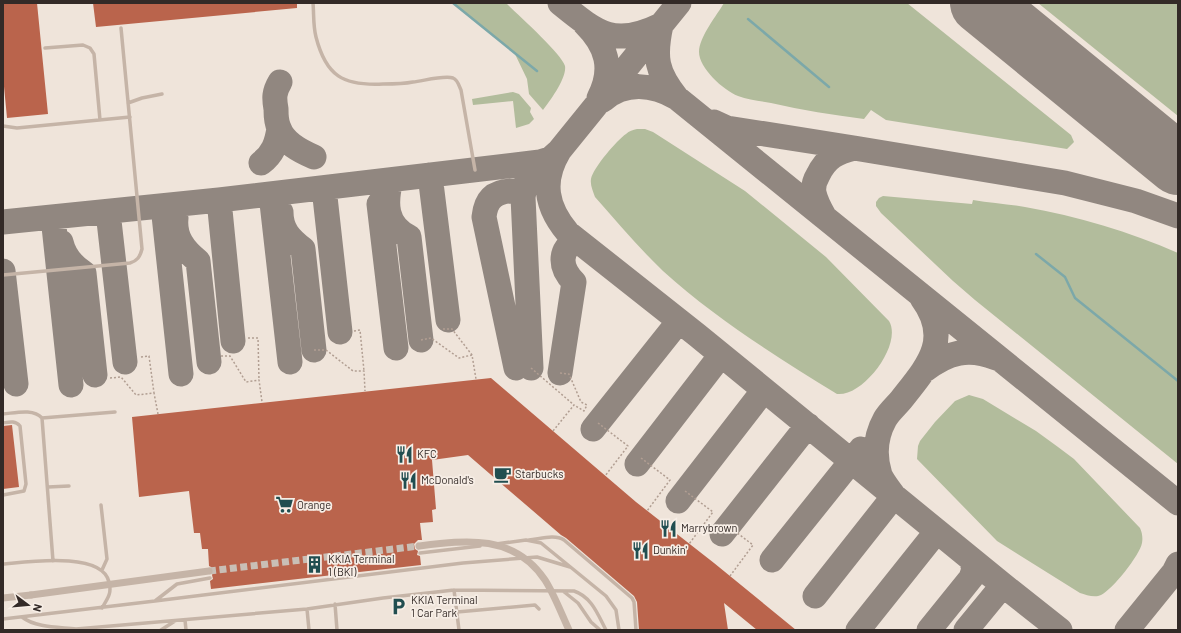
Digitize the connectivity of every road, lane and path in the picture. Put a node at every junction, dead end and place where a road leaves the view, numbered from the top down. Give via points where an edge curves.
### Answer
1 (314, 3) edge
2 (121, 28) dead end
3 (45, 48) dead end
4 (162, 94) dead end
5 (128, 103) junction
6 (130, 117) junction
7 (100, 120) junction
8 (3, 126) edge
9 (475, 170) dead end
10 (3, 275) edge
11 (444, 329) dead end
12 (354, 331) dead end
13 (248, 338) dead end
14 (420, 340) dead end
15 (314, 350) dead end
16 (472, 355) junction
17 (222, 356) dead end
18 (141, 357) dead end
19 (531, 368) dead end
20 (364, 371) junction
21 (560, 373) dead end
22 (110, 378) dead end
23 (476, 379) dead end
24 (258, 380) junction
25 (365, 391) dead end
26 (154, 393) junction
27 (262, 402) dead end
28 (574, 405) junction
29 (115, 412) dead end
30 (3, 414) edge
31 (158, 414) dead end
32 (42, 418) junction
33 (3, 423) edge
34 (598, 423) dead end
35 (553, 431) dead end
36 (641, 458) dead end
37 (605, 476) dead end
38 (69, 486) dead end
39 (48, 487) junction
40 (685, 491) dead end
41 (3, 495) edge
42 (101, 505) dead end
43 (647, 511) dead end
44 (728, 526) dead end
45 (526, 540) junction
46 (689, 544) dead end
47 (419, 549) joint
48 (54, 561) junction
49 (3, 564) edge
50 (570, 567) junction
51 (102, 570) junction
52 (209, 575) joint
53 (730, 576) dead end
54 (454, 590) junction
55 (563, 591) junction
56 (3, 598) edge
57 (155, 601) junction
58 (335, 604) junction
59 (102, 608) junction
60 (306, 609) junction
61 (539, 609) dead end
62 (457, 612) junction
63 (22, 616) junction
64 (3, 619) edge
65 (177, 620) junction
66 (185, 620) junction
67 (76, 629) edge
68 (82, 630) edge
69 (161, 630) edge
70 (186, 630) edge
71 (309, 630) edge
72 (337, 630) edge
73 (459, 630) edge
74 (569, 630) edge
75 (600, 630) edge
76 (606, 630) edge
77 (619, 630) edge
78 (636, 630) edge

1 - 9 lane via 315,36 323,57 333,72 342,79 366,85 454,78 461,90
2 - 5 lane
3 - 7 lane via 83,45 90,48 94,54
4 - 5 lane
5 - 6 lane
6 - 7 lane
6 - 10 lane via 142,249 136,261
7 - 8 lane via 17,128
11 - 16 path via 452,329
12 - 20 path via 360,330
13 - 24 path via 258,338
14 - 16 path via 431,338 459,358
15 - 20 path via 326,350 353,371
16 - 23 path
17 - 24 path via 230,356 246,382
18 - 26 path via 149,356
19 - 28 path
20 - 25 path
21 - 28 path via 569,374 581,402 587,405 584,411
22 - 26 path via 121,377 136,395
24 - 27 path
26 - 31 path
28 - 35 path
29 - 32 lane
30 - 32 lane via 33,412
32 - 39 lane
33 - 41 lane via 14,422 20,426 26,484 24,491
34 - 37 path via 628,446
36 - 43 path via 670,480
38 - 39 lane
39 - 48 lane
40 - 46 path via 713,512
42 - 51 lane via 107,559
44 - 53 path via 754,545
45 - 47 lane
45 - 50 lane via 541,543
45 - 78 lane via 552,537 564,540 632,598
47 - 74 street, bridge via 441,543 484,542 517,552 545,580
48 - 49 lane
48 - 51 lane via 74,560
50 - 57 lane via 537,557 463,562
50 - 77 lane via 612,603 616,610
51 - 59 lane via 108,576 111,590
52 - 56 street, bridge
52 - 57 lane via 177,584
54 - 55 lane
54 - 58 lane
54 - 62 lane
55 - 75 lane via 578,603
55 - 76 lane via 574,591 591,602
57 - 59 lane
58 - 60 lane
58 - 72 lane
59 - 63 lane
60 - 66 lane
60 - 71 lane
61 - 62 lane via 535,605
62 - 73 lane
63 - 64 lane
63 - 67 lane via 38,624
65 - 66 lane
65 - 67 lane
65 - 69 lane
66 - 70 lane
67 - 68 lane

